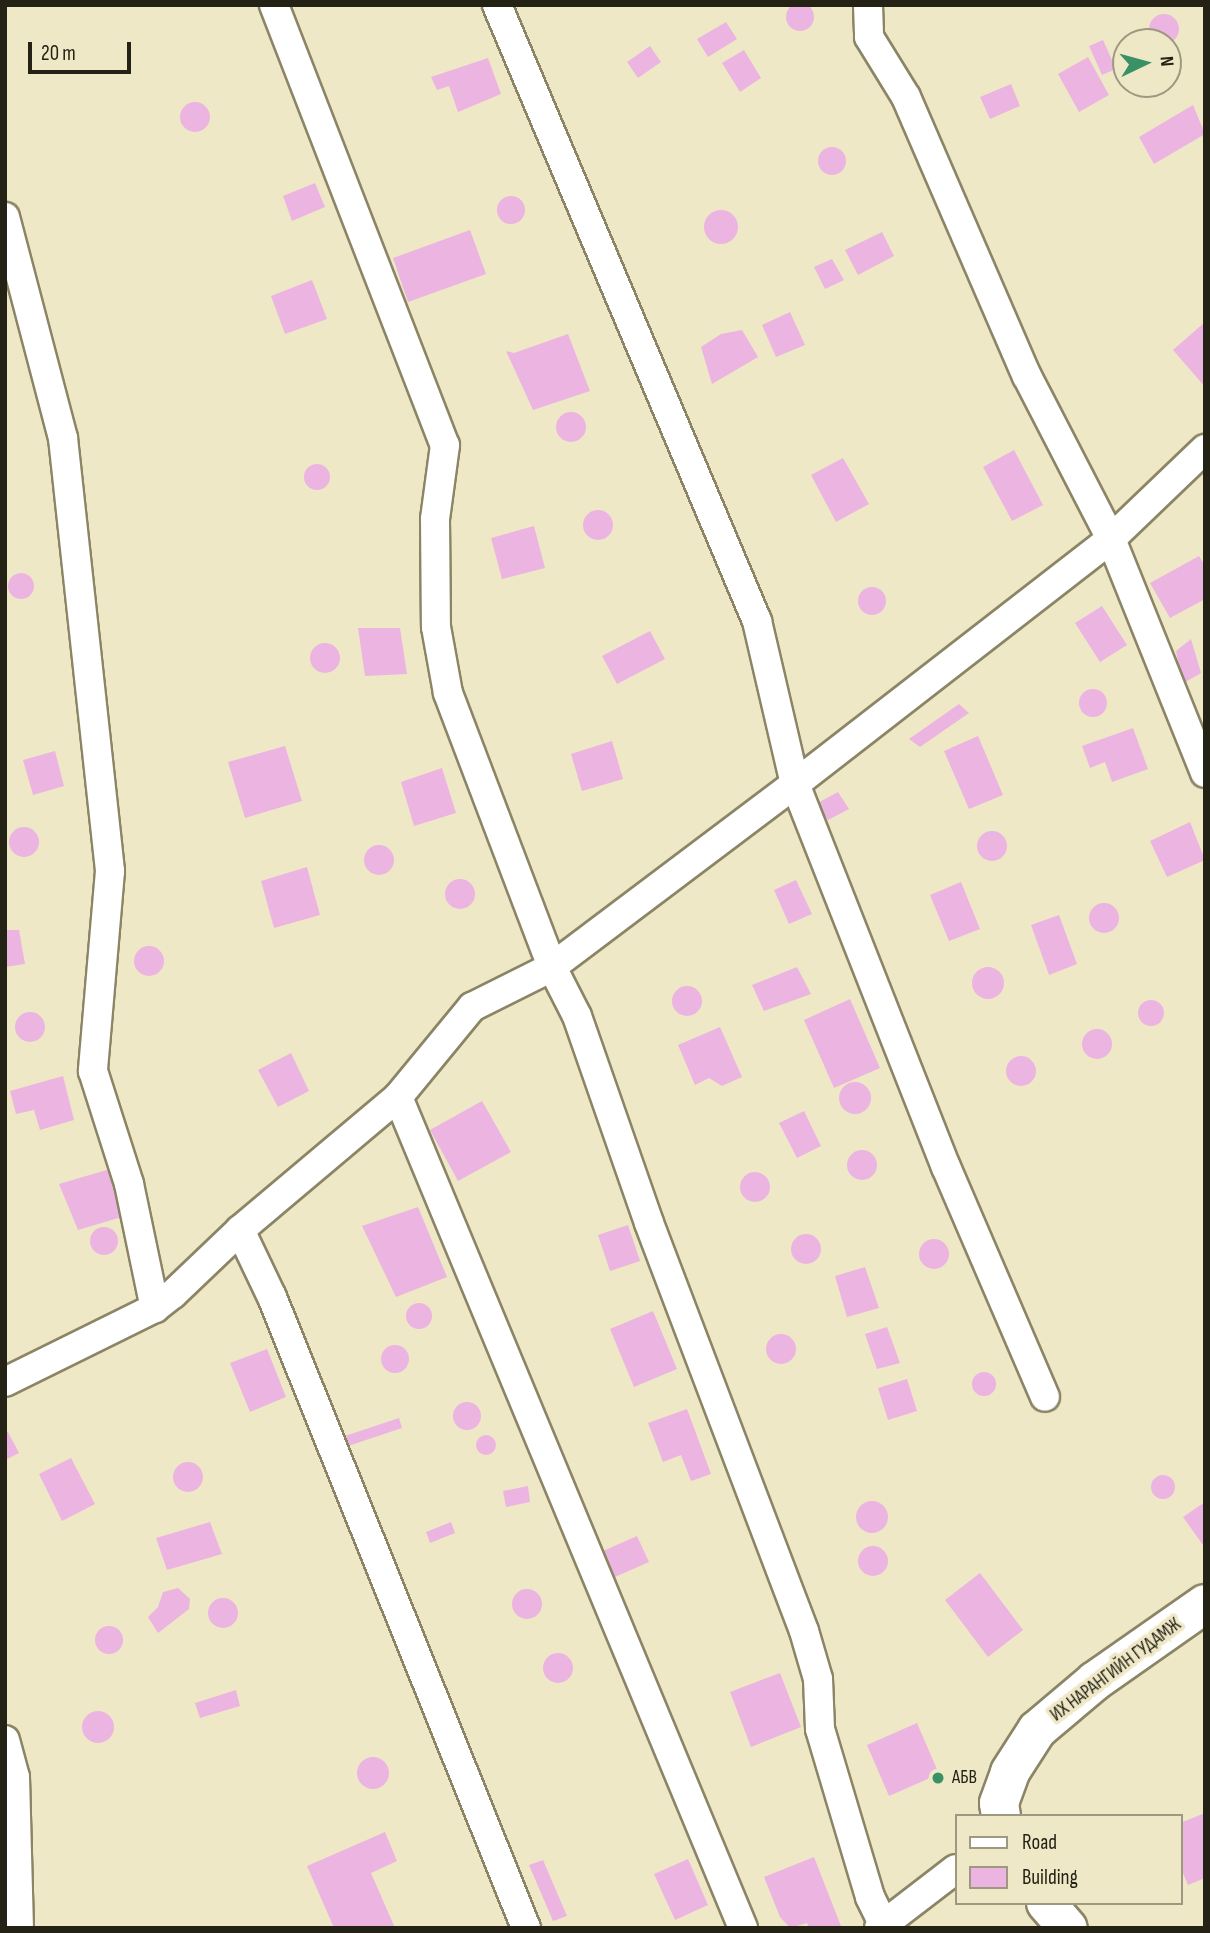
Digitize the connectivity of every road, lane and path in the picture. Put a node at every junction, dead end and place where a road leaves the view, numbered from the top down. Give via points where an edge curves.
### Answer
1 (274, 5) edge
2 (498, 5) edge
3 (868, 5) edge
4 (5, 217) edge
5 (1205, 449) edge
6 (1111, 539) junction
7 (1205, 773) edge
8 (795, 784) junction
9 (552, 967) junction
10 (398, 1097) junction
11 (240, 1230) junction
12 (155, 1308) junction
13 (5, 1382) edge
14 (1045, 1397) dead end
15 (1205, 1604) edge
16 (5, 1740) edge
17 (1001, 1814) edge
18 (954, 1871) edge
19 (1048, 1905) edge
20 (881, 1926) edge
21 (19, 1928) edge
22 (526, 1928) edge
23 (743, 1928) edge
24 (1068, 1928) edge

1 - 9 street via 444,446 435,519 436,627 448,693
2 - 8 street via 757,621
3 - 6 street via 869,37 906,97 1027,376
4 - 12 street via 63,438 110,871 93,1072 129,1184
5 - 6 street
6 - 7 street
6 - 8 street
8 - 9 street
8 - 14 street via 946,1167
9 - 10 street via 472,1007
9 - 20 street via 577,1016 649,1223 804,1631 818,1679 820,1729
10 - 11 street
10 - 23 street
11 - 12 street
11 - 22 street via 272,1297
12 - 13 street
15 - 17 main road, ИХ НАРАНГИЙН ГУДАМЖ via 1095,1681 1037,1730 1010,1772 999,1803
16 - 21 street via 15,1777
18 - 20 street via 906,1912
19 - 24 main road

